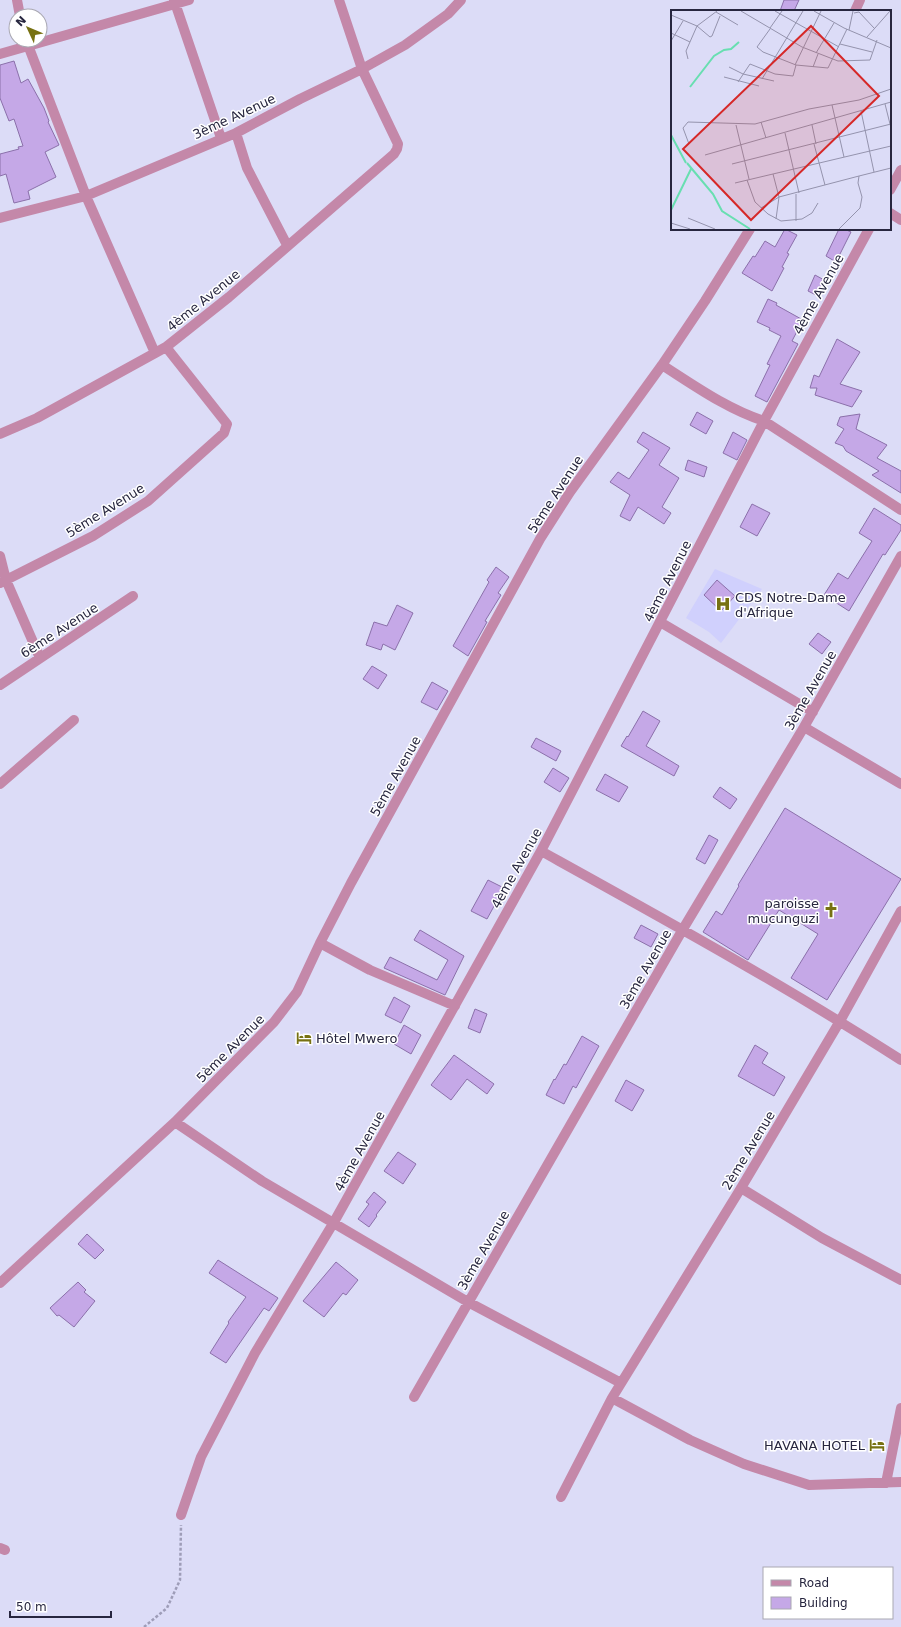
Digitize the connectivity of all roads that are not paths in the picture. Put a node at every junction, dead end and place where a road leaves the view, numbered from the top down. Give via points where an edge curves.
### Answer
1 (189, 0) edge
2 (339, 0) edge
3 (461, 0) edge
4 (860, 0) edge
5 (175, 2) edge
6 (855, 10) edge
7 (48, 37) edge
8 (14, 48) edge
9 (28, 48) edge
10 (0, 54) edge
11 (362, 69) junction
12 (236, 133) junction
13 (221, 138) junction
14 (901, 170) edge
15 (891, 188) edge
16 (86, 196) junction
17 (891, 214) edge
18 (0, 218) edge
19 (901, 220) edge
20 (749, 230) edge
21 (868, 230) edge
22 (287, 245) junction
23 (166, 347) junction
24 (155, 353) junction
25 (662, 365) junction
26 (764, 421) junction
27 (0, 434) edge
28 (901, 510) edge
29 (0, 556) edge
30 (901, 556) edge
31 (3, 581) edge
32 (133, 596) dead end
33 (660, 622) junction
34 (40, 658) junction
35 (0, 685) edge
36 (813, 712) junction
37 (74, 720) dead end
38 (804, 727) junction
39 (0, 784) edge
40 (901, 784) edge
41 (541, 851) junction
42 (901, 911) edge
43 (683, 929) junction
44 (320, 943) junction
45 (455, 1006) junction
46 (840, 1021) junction
47 (901, 1060) edge
48 (175, 1122) junction
49 (741, 1188) junction
50 (334, 1222) junction
51 (901, 1280) edge
52 (0, 1283) edge
53 (468, 1302) junction
54 (621, 1383) junction
55 (414, 1397) dead end
56 (612, 1398) junction
57 (901, 1408) edge
58 (901, 1482) edge
59 (886, 1483) junction
60 (561, 1497) dead end
61 (181, 1515) road end

1 - 5 street
2 - 11 street
3 - 11 street, 3ème Avenue via 448,14 405,45
4 - 6 street
5 - 7 street
5 - 13 street
8 - 10 street
9 - 16 street
11 - 12 street, 3ème Avenue
11 - 22 street, 4ème Avenue via 398,144 397,149
12 - 13 street, 3ème Avenue
12 - 22 street via 247,168
13 - 16 street, 3ème Avenue
14 - 15 street
16 - 18 street, 3ème Avenue
16 - 24 street
17 - 19 street
20 - 25 street, 5ème Avenue via 706,301
21 - 26 street, 4ème Avenue
22 - 23 street, 4ème Avenue via 229,297
23 - 24 street, 4ème Avenue
23 - 31 street, 5ème Avenue via 227,424 224,433 148,500 93,536
24 - 27 street, 4ème Avenue via 37,418
25 - 26 street via 716,400
25 - 44 street, 5ème Avenue via 570,492 540,539
26 - 28 street
26 - 33 street, 4ème Avenue
29 - 31 street
30 - 36 street, 3ème Avenue
31 - 34 street
32 - 34 street, 6ème Avenue
33 - 36 street
33 - 41 street, 4ème Avenue
34 - 35 street, 6ème Avenue
36 - 38 street, 3ème Avenue
37 - 39 street
38 - 40 street
38 - 43 street, 3ème Avenue
41 - 43 street
41 - 45 street, 4ème Avenue
42 - 46 street, 2ème Avenue
43 - 46 street
43 - 53 street, 3ème Avenue
44 - 45 street via 370,970
44 - 48 street, 5ème Avenue via 298,992 274,1022
45 - 50 street, 4ème Avenue
46 - 47 street
46 - 49 street, 2ème Avenue
48 - 50 street via 262,1181
48 - 52 street, 5ème Avenue
49 - 51 street via 822,1238
49 - 54 street, 2ème Avenue
50 - 53 street
50 - 61 street, 4ème Avenue via 255,1353 201,1457
53 - 54 street
53 - 55 street, 3ème Avenue
54 - 56 street, 2ème Avenue
56 - 59 street via 690,1440 744,1464 809,1485
56 - 60 street, 2ème Avenue
57 - 59 street
58 - 59 street

